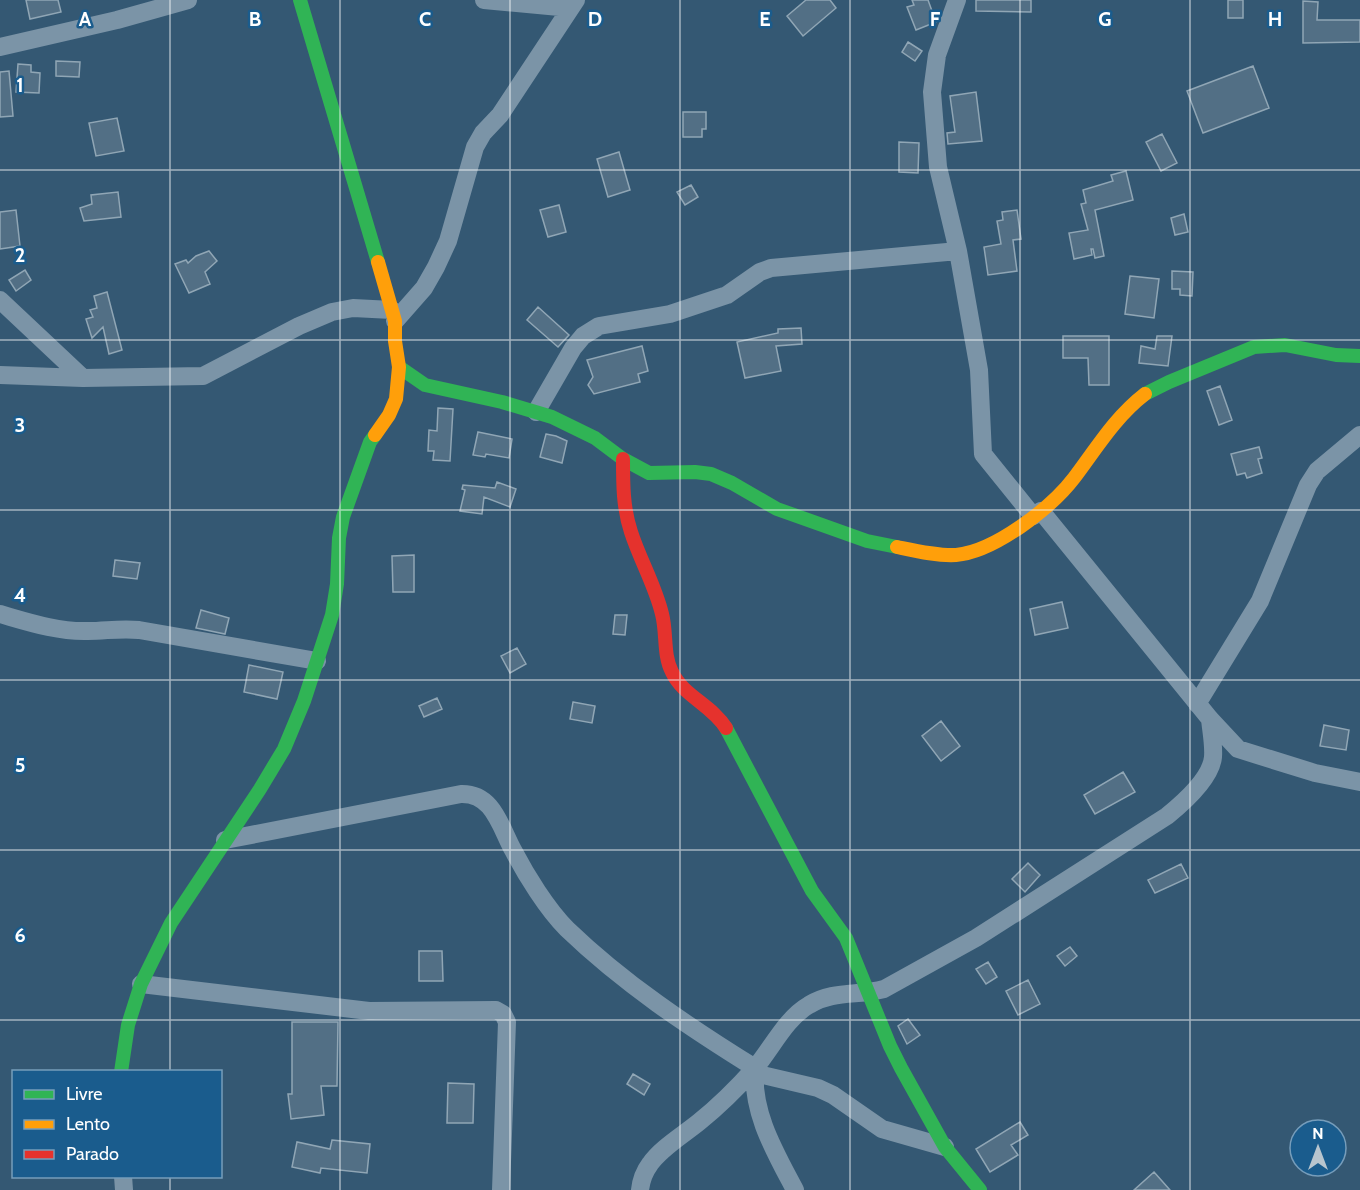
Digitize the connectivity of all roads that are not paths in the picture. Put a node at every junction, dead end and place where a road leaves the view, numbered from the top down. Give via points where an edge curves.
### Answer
1 (188, 0) edge
2 (300, 0) edge
3 (484, 0) edge
4 (957, 0) edge
5 (573, 4) edge
6 (0, 47) edge
7 (958, 251) junction
8 (0, 300) edge
9 (393, 315) junction
10 (1360, 356) edge
11 (399, 367) junction
12 (0, 375) edge
13 (83, 378) junction
14 (425, 385) junction
15 (396, 399) junction
16 (536, 412) junction
17 (1360, 435) edge
18 (623, 459) junction
19 (1033, 516) junction
20 (1054, 527) junction
21 (1018, 529) junction
22 (0, 614) edge
23 (317, 661) junction
24 (1197, 704) junction
25 (1209, 719) junction
26 (1238, 749) junction
27 (1213, 757) junction
28 (1360, 782) edge
29 (225, 840) junction
30 (141, 984) junction
31 (868, 994) junction
32 (122, 1070) edge
33 (754, 1070) junction
34 (945, 1147) junction
35 (501, 1190) edge
36 (640, 1190) edge
37 (795, 1190) edge
38 (980, 1190) edge

1 - 6 street
2 - 9 street
3 - 5 street
4 - 7 street via 938,55 932,92 938,167
5 - 9 street via 475,147 448,241 424,288
7 - 16 street via 771,268 727,295 670,314 599,326 573,348
7 - 19 street via 979,370 983,454
8 - 13 street
9 - 11 street
9 - 13 street via 353,308 332,312 203,376
10 - 19 street via 1265,344 1143,394 1111,426 1058,497
11 - 14 street
11 - 15 street
12 - 13 street
14 - 15 street
14 - 16 street
15 - 23 street via 370,442 343,517 332,615
16 - 18 street via 595,438
17 - 24 street via 1317,471 1308,485 1260,601
18 - 21 street via 650,473 711,474 777,509 867,541 923,552 967,553
18 - 31 street via 626,515 663,617 671,671 724,725 812,891 846,938
19 - 20 street via 1041,511
19 - 21 street
20 - 21 street
20 - 24 street
22 - 23 street via 68,630 139,630
23 - 29 street via 284,749
24 - 25 street
25 - 26 street
25 - 27 street
26 - 27 street
26 - 28 street via 1315,773
27 - 31 street via 1198,785 1167,816 976,938
29 - 30 street via 171,923
29 - 33 street via 461,794 482,798 491,807 522,867 566,928 614,970
30 - 32 street via 128,1025
30 - 35 street via 369,1011 496,1010 503,1014 507,1022
31 - 33 street via 843,993 808,1005
31 - 34 street via 890,1047
33 - 34 street via 818,1088 882,1129
33 - 36 street via 650,1163
33 - 37 street via 759,1112
34 - 38 street

